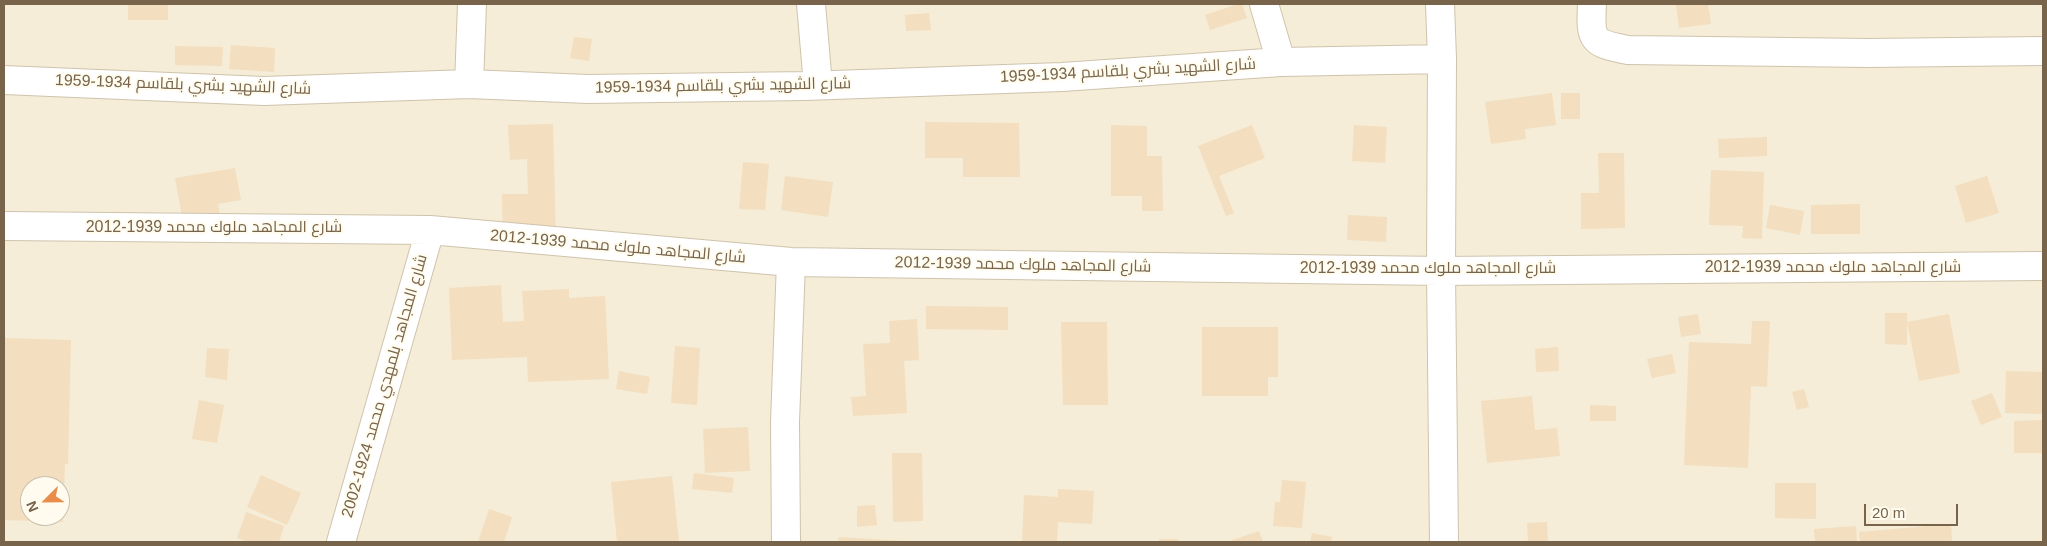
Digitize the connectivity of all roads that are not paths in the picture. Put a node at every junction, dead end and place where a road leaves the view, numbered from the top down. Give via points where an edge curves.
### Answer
1 (472, 4) edge
2 (810, 4) edge
3 (1264, 4) edge
4 (1440, 4) edge
5 (1592, 4) edge
6 (2043, 52) edge
7 (1442, 59) junction
8 (1281, 62) junction
9 (4, 80) edge
10 (469, 84) junction
11 (818, 85) junction
12 (4, 226) edge
13 (430, 230) junction
14 (791, 262) junction
15 (2043, 266) edge
16 (1441, 271) junction
17 (341, 542) edge
18 (786, 542) edge
19 (1444, 542) edge

1 - 10 street
2 - 11 street
3 - 8 street
4 - 7 street
5 - 6 street via 1593,36 1604,45 1628,50
7 - 8 street, شارع الشهيد بشري بلقاسم 1934-1959
7 - 16 street
8 - 11 street, شارع الشهيد بشري بلقاسم 1934-1959 via 1062,77
9 - 10 street, شارع الشهيد بشري بلقاسم 1934-1959 via 264,91
10 - 11 street, شارع الشهيد بشري بلقاسم 1934-1959 via 588,89
12 - 13 street, شارع المجاهد ملوك محمد 1939-2012
13 - 14 street, شارع المجاهد ملوك محمد 1939-2012
13 - 17 street, شارع المجاهد بلمهدي محمد 1924-2002
14 - 16 street, شارع المجاهد ملوك محمد 1939-2012
14 - 18 street via 785,422
15 - 16 street, شارع المجاهد ملوك محمد 1939-2012
16 - 19 street

